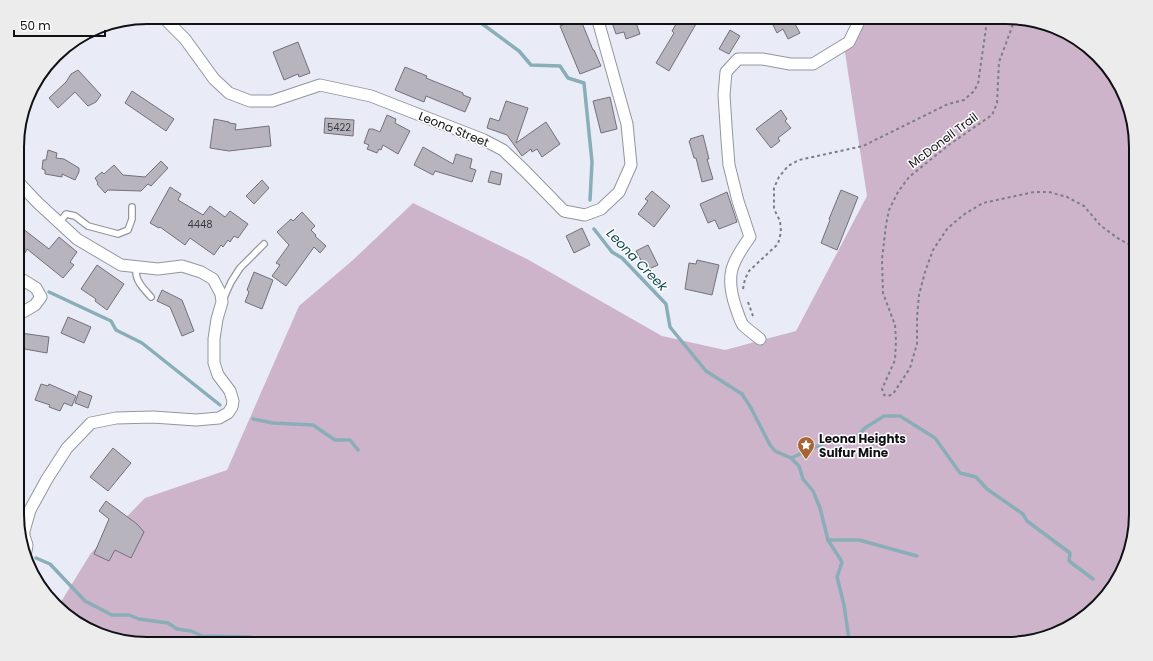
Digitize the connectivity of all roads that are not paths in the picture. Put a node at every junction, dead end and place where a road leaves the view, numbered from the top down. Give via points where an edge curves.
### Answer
1 (170, 24) edge
2 (599, 24) edge
3 (858, 24) edge
4 (24, 188) edge
5 (132, 207) dead end
6 (59, 223) junction
7 (264, 244) dead end
8 (142, 267) junction
9 (24, 281) edge
10 (151, 297) dead end
11 (222, 302) junction
12 (24, 311) edge
13 (760, 339) dead end
14 (25, 528) edge

1 - 2 street, Leona Street via 185,39 214,79 229,93 250,101 272,101 320,85 371,96 484,140 503,150 564,211 584,215 601,209 619,192 631,165 627,124
3 - 13 street via 849,42 813,64 738,59 726,72 724,95 729,165 750,237 733,266 730,278 732,296 742,324
4 - 6 street
5 - 6 lane via 132,219 128,230 118,234 88,226 76,216 66,214
6 - 8 street via 76,239 121,265
7 - 11 lane via 240,268
8 - 10 lane via 136,272 136,277
8 - 11 street via 158,269 182,266 202,272 213,278
9 - 12 street via 36,288 41,297 35,305
11 - 14 street via 214,339 214,363 233,401 228,413 219,418 196,420 116,418 91,424 67,448 47,478 30,510

